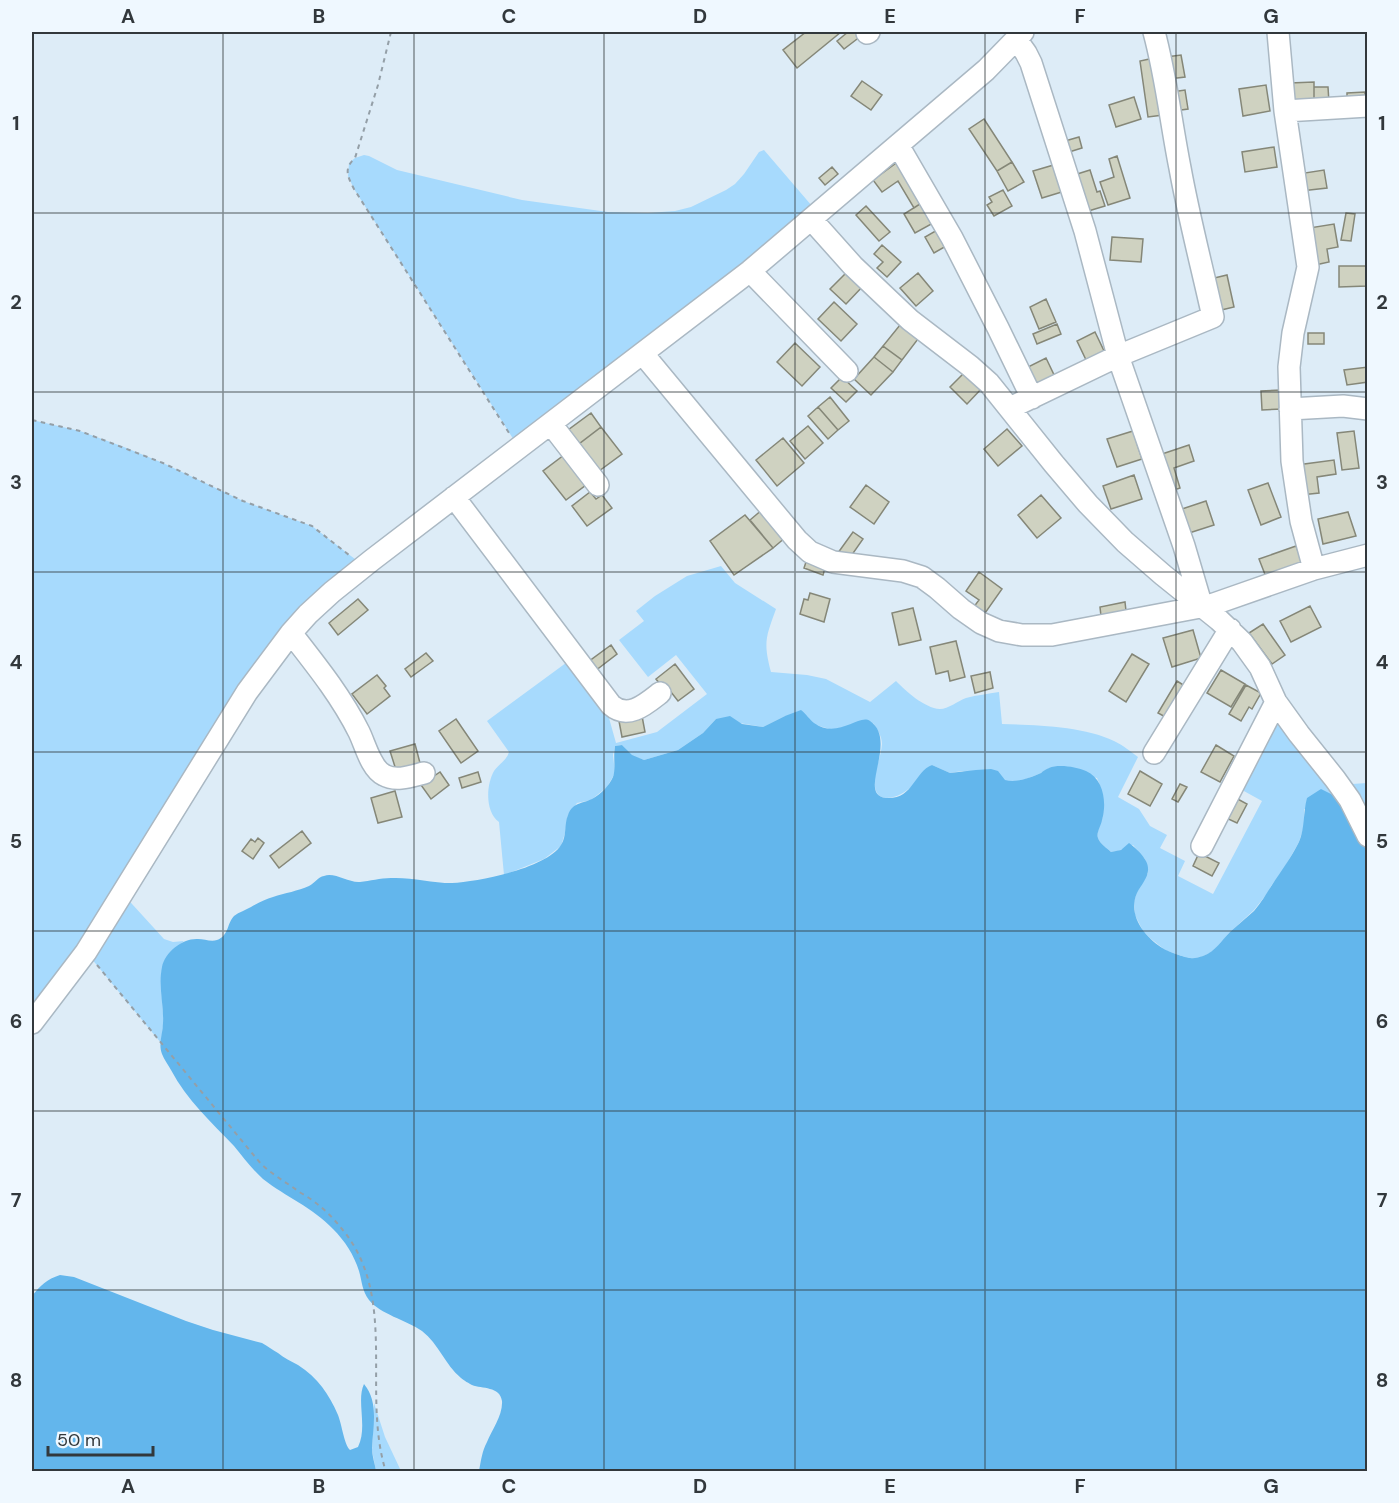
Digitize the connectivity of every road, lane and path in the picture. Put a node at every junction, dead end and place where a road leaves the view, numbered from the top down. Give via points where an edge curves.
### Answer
1 (391, 32) edge
2 (1154, 32) edge
3 (1278, 32) edge
4 (1020, 35) edge
5 (1368, 106) edge
6 (1286, 111) junction
7 (898, 145) junction
8 (811, 219) junction
9 (750, 271) junction
10 (643, 354) junction
11 (1118, 356) junction
12 (847, 371) dead end
13 (1032, 398) junction
14 (1010, 408) junction
15 (1290, 409) junction
16 (1368, 409) edge
17 (32, 420) edge
18 (551, 424) junction
19 (519, 448) junction
20 (598, 485) dead end
21 (454, 497) junction
22 (1368, 555) edge
23 (364, 566) junction
24 (1314, 569) junction
25 (1202, 607) junction
26 (1230, 629) junction
27 (291, 633) junction
28 (660, 693) dead end
29 (1276, 702) junction
30 (1154, 753) dead end
31 (424, 773) dead end
32 (1368, 836) edge
33 (1202, 846) dead end
34 (86, 952) junction
35 (32, 1023) edge
36 (386, 1472) edge

1 - 19 path via 348,176
2 - 11 street via 1213,317
3 - 6 street
4 - 7 street via 986,70
4 - 11 street via 1085,231
5 - 6 street
6 - 15 street via 1308,267 1293,333
7 - 8 street
7 - 13 street via 957,248
8 - 9 street
8 - 14 street via 853,266 910,320 989,383
9 - 10 street
9 - 12 street
10 - 18 street
10 - 25 street via 810,552 833,562 922,577 981,623 1022,635 1052,635
11 - 13 street
11 - 25 street
13 - 14 street
14 - 25 street via 1054,464 1125,542
15 - 16 street
15 - 24 street via 1298,503
17 - 23 path via 124,447 243,501 312,526
18 - 19 street
18 - 20 street
19 - 21 street
21 - 23 street
21 - 28 street via 611,705 627,711
22 - 24 street
23 - 27 street
24 - 25 street
25 - 26 street
26 - 29 street via 1260,667
26 - 30 street
27 - 31 street via 351,716 378,770 392,778
27 - 34 street via 247,692
29 - 32 street via 1350,800
29 - 33 street
34 - 35 street
34 - 36 path via 261,1164 327,1212 361,1256 375,1323 378,1437

